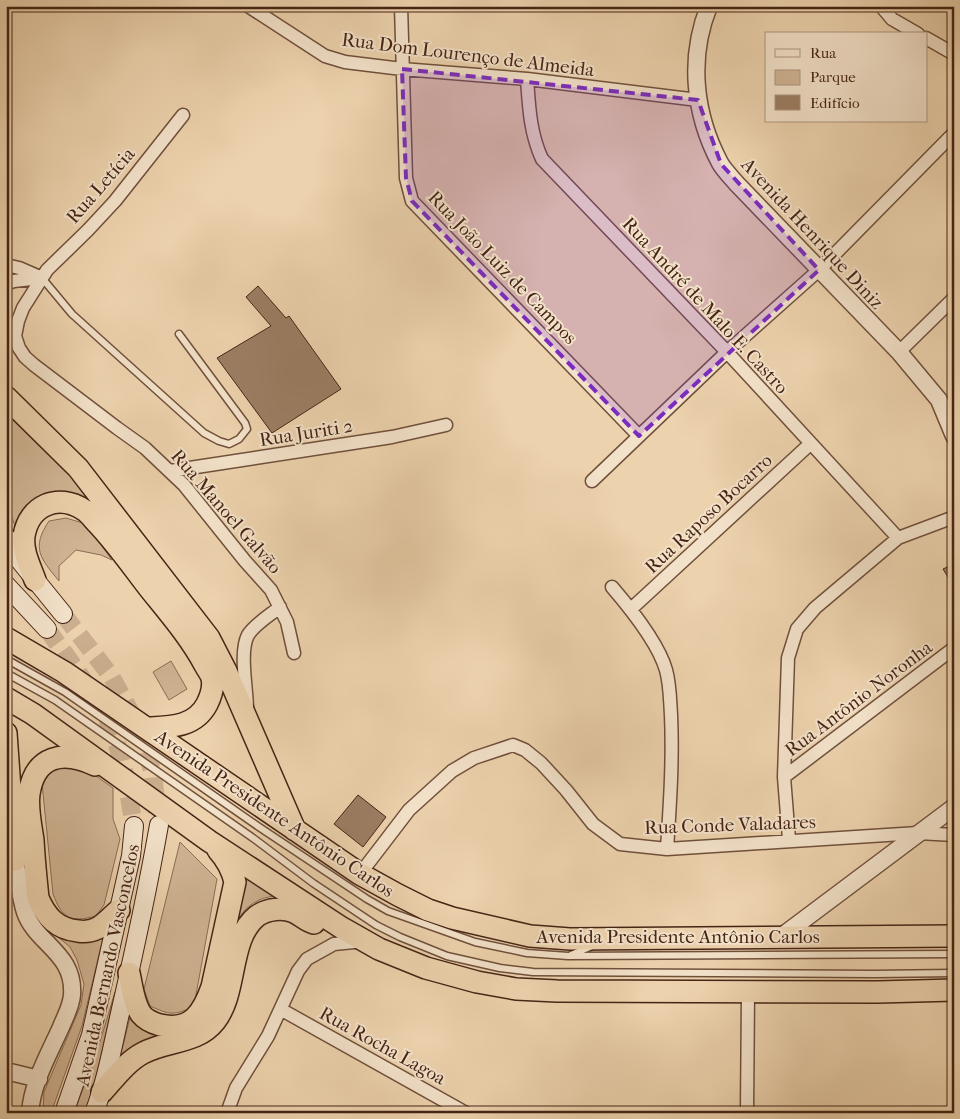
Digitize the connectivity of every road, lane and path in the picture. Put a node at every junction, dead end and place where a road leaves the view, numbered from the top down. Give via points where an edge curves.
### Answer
1 (248, 6) edge
2 (708, 6) edge
3 (880, 6) edge
4 (402, 7) edge
5 (915, 32) edge
6 (928, 39) edge
7 (954, 54) edge
8 (402, 69) junction
9 (527, 79) junction
10 (698, 100) junction
11 (183, 115) dead end
12 (954, 133) edge
13 (6, 265) edge
14 (819, 270) junction
15 (42, 278) junction
16 (6, 284) edge
17 (954, 298) edge
18 (179, 334) dead end
19 (15, 336) joint
20 (727, 352) junction
21 (899, 352) junction
22 (6, 397) edge
23 (446, 425) dead end
24 (639, 436) junction
25 (954, 436) edge
26 (810, 444) junction
27 (170, 471) junction
28 (592, 481) dead end
29 (954, 517) edge
30 (6, 537) edge
31 (898, 538) junction
32 (35, 580) junction
33 (6, 585) edge
34 (612, 587) dead end
35 (280, 608) junction
36 (631, 609) junction
37 (63, 614) tunnel mouth
38 (47, 630) tunnel mouth
39 (6, 638) edge
40 (954, 648) edge
41 (294, 653) dead end
42 (6, 659) edge
43 (6, 673) edge
44 (6, 698) edge
45 (247, 719) junction
46 (148, 728) junction
47 (6, 733) edge
48 (110, 770) junction
49 (784, 777) junction
50 (954, 807) edge
51 (159, 825) tunnel mouth
52 (134, 826) tunnel mouth
53 (295, 830) junction
54 (6, 832) edge
55 (918, 833) junction
56 (954, 835) edge
57 (789, 840) junction
58 (209, 841) junction
59 (667, 849) junction
60 (13, 870) edge
61 (360, 874) junction
62 (119, 910) junction
63 (342, 928) junction
64 (954, 936) edge
65 (778, 938) junction
66 (610, 939) junction
67 (367, 941) junction
68 (954, 954) edge
69 (568, 956) junction
70 (129, 973) junction
71 (954, 973) edge
72 (954, 990) edge
73 (748, 992) junction
74 (282, 1010) junction
75 (6, 1071) edge
76 (38, 1079) junction
77 (102, 1092) junction
78 (30, 1113) edge
79 (64, 1113) edge
80 (94, 1113) edge
81 (227, 1113) edge
82 (466, 1113) edge
83 (747, 1113) edge

1 - 8 street, Rua Dom Lourenço de Almeida via 325,56 345,62
2 - 10 street, Avenida Henrique Diniz via 697,45
3 - 5 street via 892,19
4 - 8 street, Rua João Luiz de Campos
6 - 7 street
8 - 9 street, Rua Dom Lourenço de Almeida
8 - 24 street, Rua João Luiz de Campos via 406,178 412,201
9 - 10 street, Rua Dom Lourenço de Almeida
9 - 20 street, Rua André de Malo E. Castro via 531,128 542,159
10 - 14 street, Avenida Henrique Diniz via 721,164
11 - 15 street, Rua Letícia via 115,201 58,257
12 - 14 street
13 - 15 street
14 - 20 street
14 - 21 street, Avenida Henrique Diniz
15 - 16 street
15 - 18 lane via 72,314 204,433 229,444 239,439 247,429 245,423
15 - 19 street, Rua Letícia via 23,308
17 - 21 street
19 - 27 street, Rua Manoel Galvão via 25,358 146,448
20 - 24 street
20 - 26 street, Rua André de Malo E. Castro
21 - 25 street, Avenida Henrique Diniz via 939,400
22 - 45 highway via 78,468 209,638
23 - 27 street, Rua Juriti 2 via 392,437
24 - 28 street
26 - 31 street, Rua André de Malo E. Castro
26 - 36 street, Rua Raposo Bocarro
27 - 35 street, Rua Manoel Galvão via 271,590
29 - 31 street
30 - 32 main road
31 - 49 street via 815,608 798,629 788,658
32 - 37 main road
32 - 46 highway via 25,553 24,537 28,525 43,506 55,501 68,502 85,510 108,534 198,650 212,677 212,690 204,711 183,725
33 - 38 main road
34 - 36 street
35 - 41 street, Rua Manoel Galvão via 287,622
35 - 45 street via 254,629 245,644
36 - 59 street via 666,670 672,741
39 - 46 highway, Avenida Presidente Antônio Carlos
40 - 49 street, Rua Antônio Noronha
42 - 69 lane via 65,692 259,827 388,911 475,942 527,953
43 - 71 lane via 55,700 376,925 447,956 533,972
44 - 48 highway
45 - 53 highway
46 - 53 highway, Avenida Presidente Antônio Carlos
47 - 60 highway
48 - 58 highway
48 - 62 highway via 84,760 50,759 36,771 28,796 38,898 44,912 64,929 86,932 96,929
49 - 57 street
50 - 55 street
51 - 70 main road, Avenida Bernardo Vasconcelos
52 - 62 main road, Avenida Bernardo Vasconcelos via 132,856
53 - 61 highway, Avenida Presidente Antônio Carlos
54 - 60 street
55 - 56 street, Rua Conde Valadares
55 - 57 street, Rua Conde Valadares
55 - 65 street
57 - 59 street, Rua Conde Valadares
58 - 63 highway
58 - 70 highway via 225,857 235,882 207,1002 195,1018 182,1026 155,1024 141,1014 134,1000
59 - 61 street, Rua Conde Valadares via 620,844 593,824 540,763 525,750 513,746 474,758 452,772 409,810
60 - 76 street via 25,912 35,930 61,956 72,985 69,1009
61 - 66 highway, Avenida Presidente Antônio Carlos via 428,910 452,918 530,936
62 - 79 main road, Avenida Bernardo Vasconcelos via 92,1035
63 - 67 highway
63 - 77 highway via 310,922 283,910 258,915 243,935 228,995 222,1013 214,1023 198,1036 143,1053
64 - 65 highway, Avenida Presidente Antônio Carlos
65 - 66 highway, Avenida Presidente Antônio Carlos
66 - 69 lane
67 - 73 highway via 426,968 516,989
67 - 74 street via 334,944 307,959 298,971
68 - 69 lane
70 - 77 main road, Avenida Bernardo Vasconcelos
72 - 73 highway
73 - 83 street
74 - 81 street via 236,1088
74 - 82 street, Rua Rocha Lagoa
75 - 76 street
76 - 78 street
77 - 80 main road, Avenida Bernardo Vasconcelos

